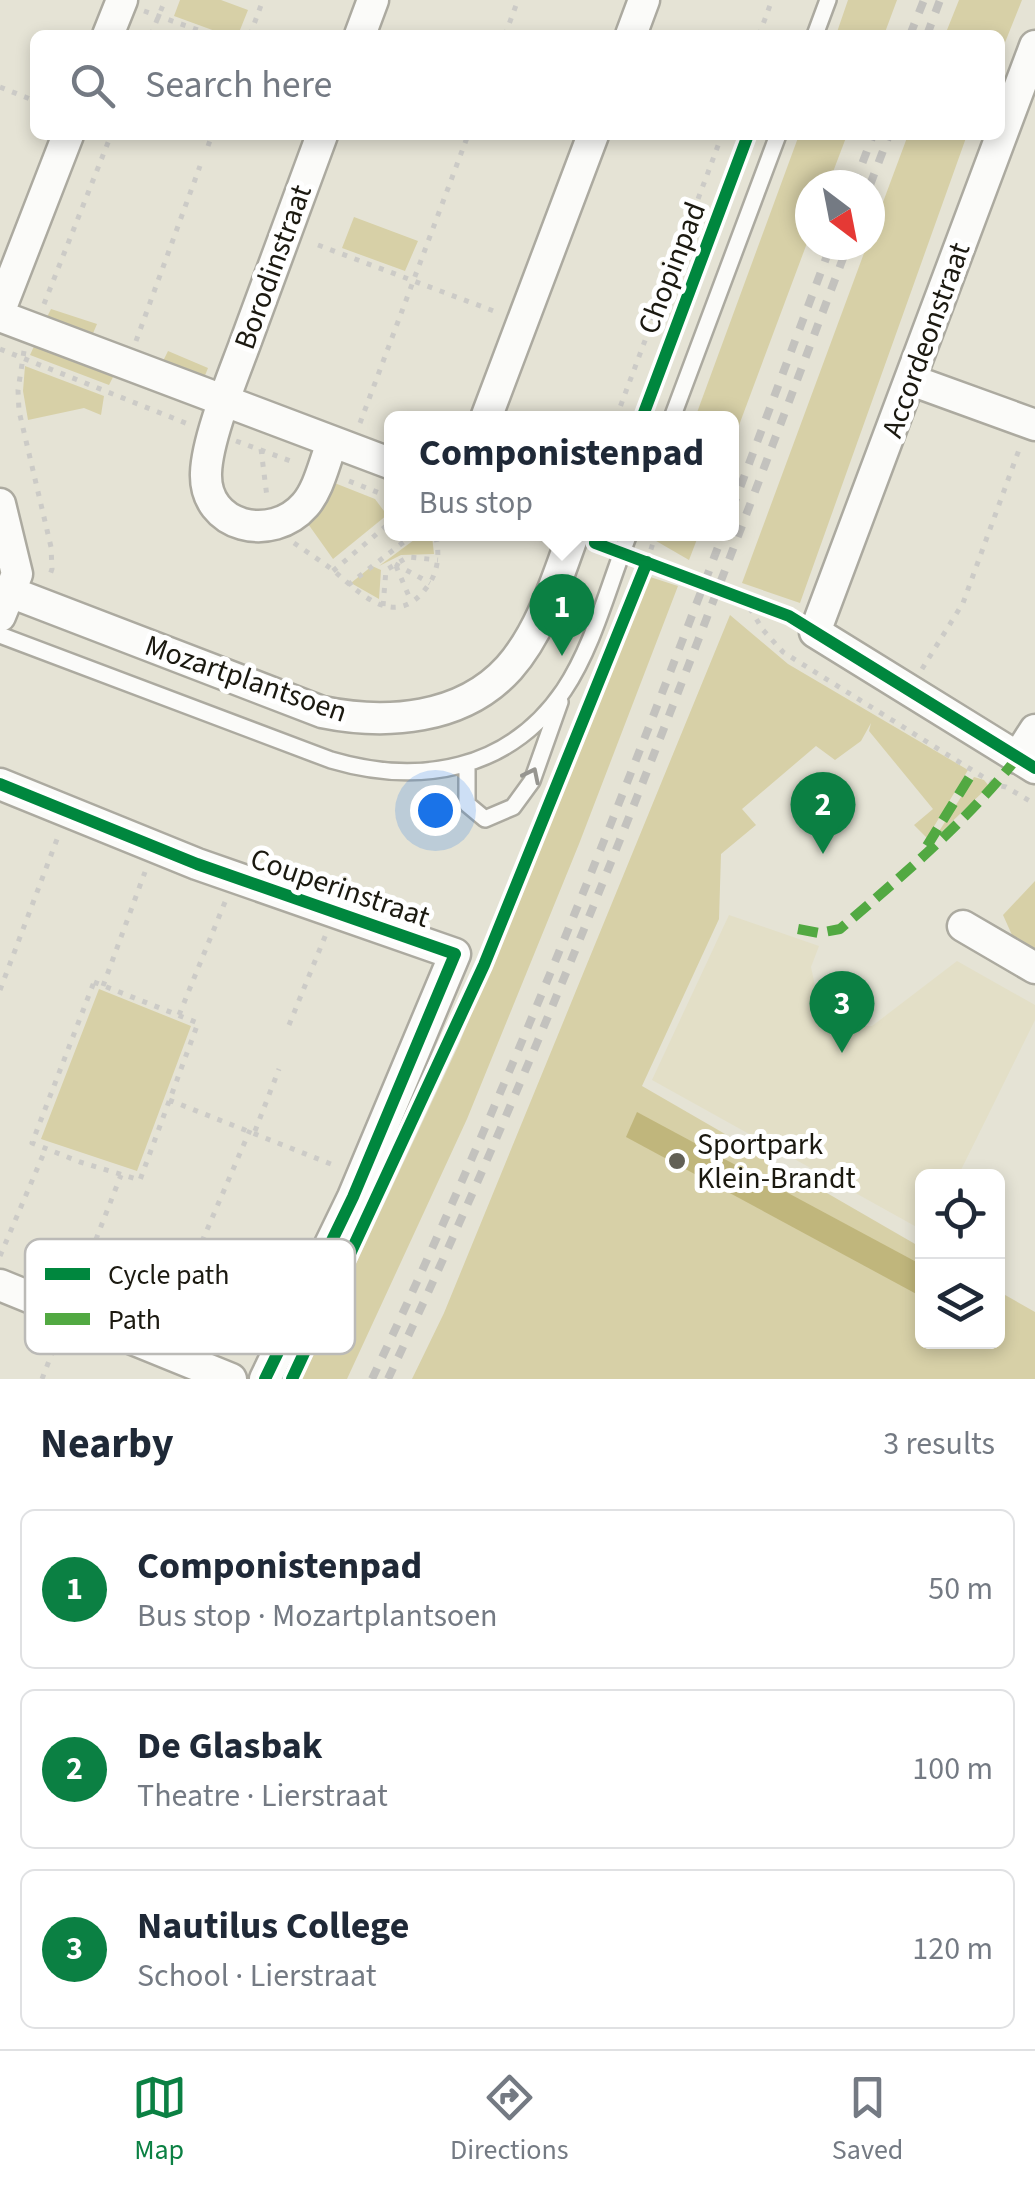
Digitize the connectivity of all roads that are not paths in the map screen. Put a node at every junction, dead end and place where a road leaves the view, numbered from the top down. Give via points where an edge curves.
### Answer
1 (373, 0) edge
2 (644, 0) edge
3 (828, 0) edge
4 (121, 1) edge
5 (110, 30) edge
6 (362, 30) edge
7 (633, 30) edge
8 (817, 30) edge
9 (1035, 46) edge
10 (1005, 127) edge
11 (66, 140) edge
12 (320, 140) edge
13 (591, 140) edge
14 (776, 140) edge
15 (1000, 140) edge
16 (0, 313) edge
17 (911, 380) junction
18 (224, 399) junction
19 (489, 411) edge
20 (675, 411) edge
21 (1032, 424) edge
22 (341, 446) junction
23 (384, 461) edge
24 (0, 504) edge
25 (589, 541) edge
26 (5, 604) edge
27 (0, 635) edge
28 (564, 690) junction
29 (1035, 730) edge
30 (467, 763) junction
31 (1026, 763) edge
32 (0, 784) edge
33 (964, 926) dead end
34 (1035, 968) edge
35 (332, 1239) edge
36 (0, 1285) edge
37 (25, 1295) edge
38 (170, 1354) edge
39 (277, 1354) edge
40 (230, 1379) edge
41 (265, 1379) edge

1 - 6 street
2 - 7 street
3 - 8 lane
4 - 5 street
9 - 10 street, Accordeonstraat
11 - 16 street
12 - 18 street, Borodinstraat
13 - 19 street
14 - 20 lane
15 - 17 street, Accordeonstraat
16 - 18 street
17 - 21 street
17 - 31 street, Accordeonstraat via 814,632
18 - 22 street
18 - 22 street via 207,486 226,516 242,525 260,528 291,518
22 - 23 street
24 - 26 street via 18,574
25 - 26 street, Mozartplantsoen via 509,668 478,694 415,717 322,712
25 - 28 lane via 585,646
27 - 30 lane via 365,770 406,774
28 - 30 lane via 523,734
30 -> 28 lane via 466,804 485,819 513,807 532,781
29 - 31 street
32 - 35 street, Couperinstraat via 455,954
33 - 34 street
36 - 37 street
38 - 40 street
39 - 41 street, Couperinstraat

